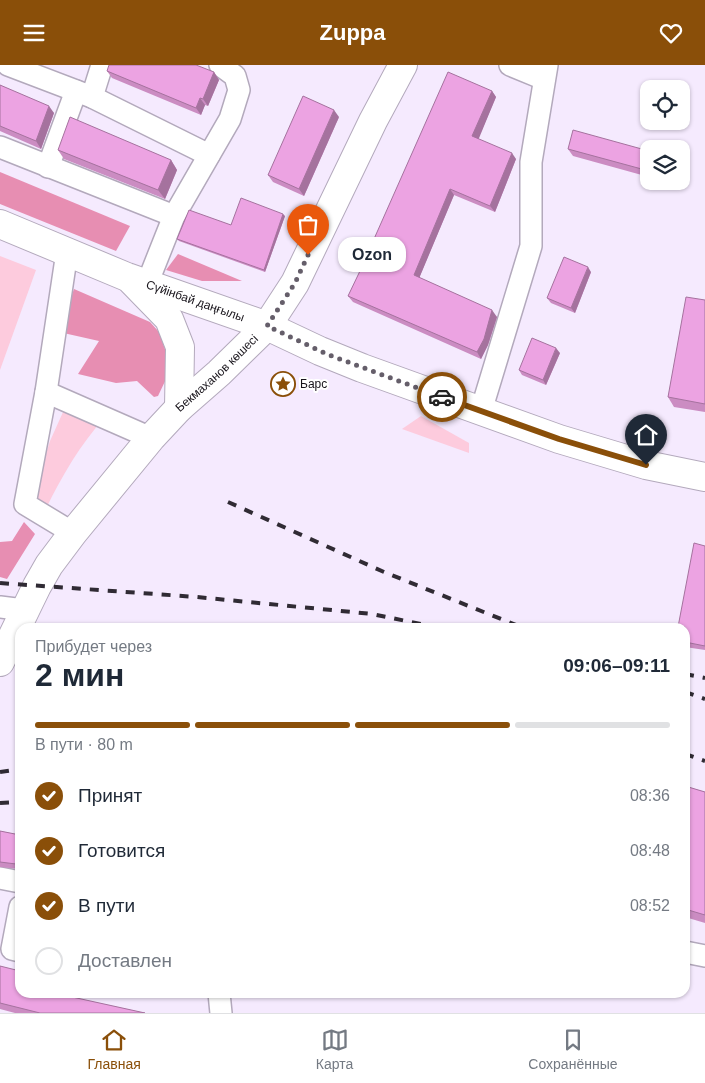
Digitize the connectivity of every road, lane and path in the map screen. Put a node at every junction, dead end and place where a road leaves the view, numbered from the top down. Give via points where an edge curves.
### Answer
1 (8, 65) edge
2 (102, 65) edge
3 (220, 65) edge
4 (403, 65) edge
5 (510, 65) edge
6 (545, 72) edge
7 (84, 94) junction
8 (0, 147) edge
9 (209, 155) junction
10 (48, 167) junction
11 (174, 216) junction
12 (0, 224) edge
13 (66, 252) junction
14 (137, 280) junction
15 (267, 326) junction
16 (46, 392) junction
17 (179, 408) junction
18 (480, 411) junction
19 (151, 438) junction
20 (705, 477) edge
21 (74, 533) junction
22 (12, 609) edge
23 (0, 661) edge
24 (0, 878) edge
25 (15, 881) edge
26 (15, 933) edge
27 (15, 950) edge
28 (690, 953) edge
29 (705, 957) edge
30 (220, 998) edge
31 (221, 1013) edge

1 - 7 lane
2 - 7 lane
3 - 9 lane via 235,76 239,90 230,119
4 - 15 main road, Бекмаханов көшесі via 372,121 295,283
5 - 6 lane
6 - 18 lane via 531,162 531,246
7 - 9 lane
7 - 10 lane
8 - 10 lane
9 - 11 lane
10 - 11 lane
11 - 14 lane
12 - 13 main road, Сүйінбай даңғылы
13 - 14 main road, Сүйінбай даңғылы
13 - 16 lane
14 - 15 main road, Сүйінбай даңғылы
14 - 17 main road via 169,319 180,347
15 - 17 main road, Бекмаханов көшесі
15 - 18 main road, Сүйінбай даңғылы via 362,368
16 - 19 lane
16 - 21 lane via 24,504
17 - 19 main road, Бекмаханов көшесі
18 - 20 main road, Сүйінбай даңғылы via 646,465
19 - 21 main road, Бекмаханов көшесі
21 - 22 main road, Бекмаханов көшесі
22 - 23 main road, Бекмаханов көшесі
24 - 25 lane
26 - 27 lane via 12,949
28 - 29 lane
30 - 31 lane

